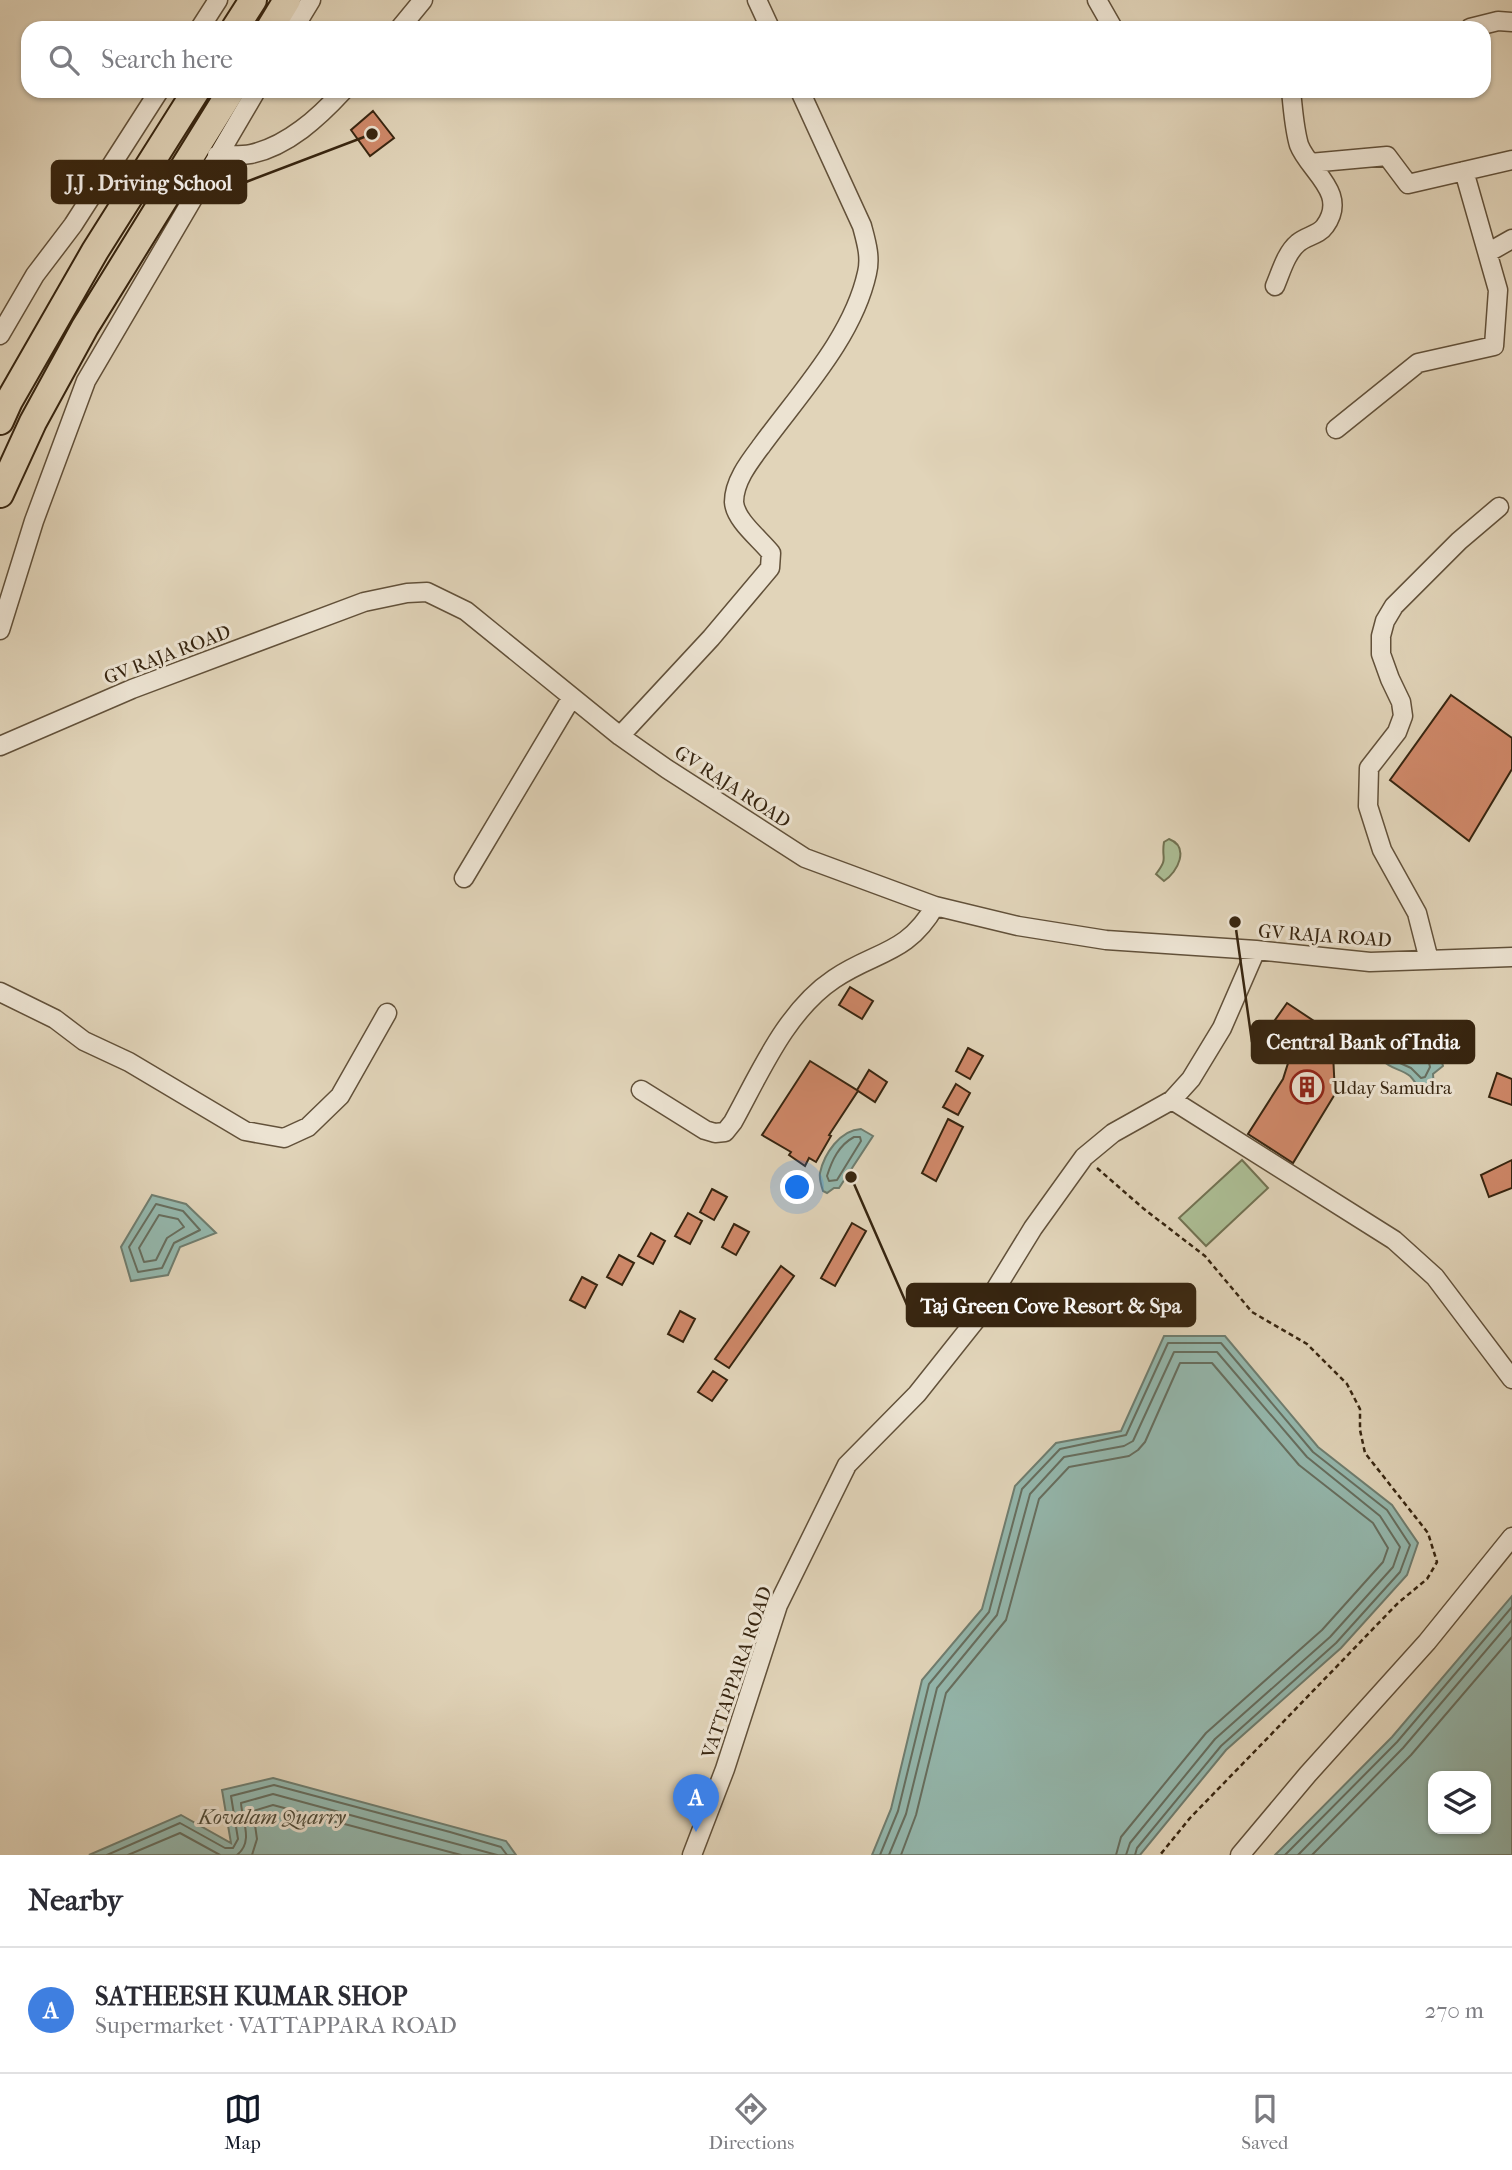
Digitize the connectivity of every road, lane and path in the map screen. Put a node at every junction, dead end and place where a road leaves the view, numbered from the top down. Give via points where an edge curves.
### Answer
1 (218, 0) edge
2 (253, 0) edge
3 (287, 0) edge
4 (311, 0) edge
5 (423, 0) edge
6 (757, 0) edge
7 (1097, 0) edge
8 (204, 21) edge
9 (240, 21) edge
10 (274, 21) edge
11 (299, 21) edge
12 (406, 21) edge
13 (767, 21) edge
14 (1109, 21) edge
15 (1512, 22) edge
16 (1491, 23) edge
17 (155, 98) edge
18 (192, 98) edge
19 (227, 98) edge
20 (252, 98) edge
21 (336, 98) edge
22 (803, 98) edge
23 (1292, 98) edge
24 (218, 155) junction
25 (1512, 160) edge
26 (1310, 163) junction
27 (1464, 172) junction
28 (1512, 239) edge
29 (1489, 252) junction
30 (1275, 286) dead end
31 (0, 335) edge
32 (0, 421) edge
33 (1336, 429) dead end
34 (0, 494) edge
35 (1499, 507) dead end
36 (0, 561) edge
37 (19, 565) junction
38 (0, 630) edge
39 (572, 698) junction
40 (620, 736) junction
41 (0, 746) edge
42 (464, 878) dead end
43 (935, 906) junction
44 (1256, 950) junction
45 (1512, 957) edge
46 (1429, 960) junction
47 (0, 992) edge
48 (387, 1013) dead end
49 (640, 1090) dead end
50 (1172, 1100) junction
51 (1084, 1157) junction
52 (1512, 1379) edge
53 (1512, 1537) edge
54 (692, 1855) edge
55 (1160, 1855) edge
56 (1240, 1855) edge

1 - 8 street
2 - 9 highway
3 - 10 highway
4 - 11 street
5 - 12 street
6 - 13 street
7 - 14 street
15 - 16 street
17 - 31 street
18 - 32 highway via 95,251
19 - 34 highway via 85,327
20 - 24 street
21 - 24 street via 306,126 282,140 250,154
22 - 40 street via 862,226 868,271 844,332 736,485 734,504 740,518 771,553 770,568
23 - 26 street via 1299,144
24 - 37 street via 86,382
25 - 27 street
26 - 27 street via 1387,156 1408,184
26 - 30 street via 1327,185 1332,208 1326,226 1295,246
27 - 29 street
28 - 29 street
29 - 33 street via 1498,289 1494,346 1418,363
35 - 46 street via 1394,606 1381,636 1381,654 1403,716 1397,732 1369,768 1368,806 1382,850 1417,913
36 - 37 street
37 - 38 street
39 - 40 street, GV RAJA ROAD
39 - 41 street, GV RAJA ROAD via 466,611 427,592 407,593 364,602 132,689
39 - 42 street
40 - 43 street, GV RAJA ROAD via 805,858
43 - 44 street, GV RAJA ROAD via 1106,940
43 - 49 street via 924,925 900,946 832,980 792,1019 725,1132 705,1130
44 - 46 street, GV RAJA ROAD via 1370,962
44 - 50 street, VATTAPPARA ROAD via 1222,1028 1191,1079
45 - 46 street, GV RAJA ROAD
47 - 48 street via 55,1019 84,1041 245,1131 284,1138 308,1127 341,1096
50 - 51 street, VATTAPPARA ROAD via 1113,1133
50 - 52 street via 1394,1240 1435,1277
51 - 54 street, VATTAPPARA ROAD via 979,1316 917,1394 846,1465 778,1605
51 - 55 path via 1205,1256 1252,1312 1307,1344 1347,1384 1360,1409 1365,1452 1428,1533 1437,1562 1427,1579 1398,1603 1190,1818
53 - 56 street via 1427,1642

